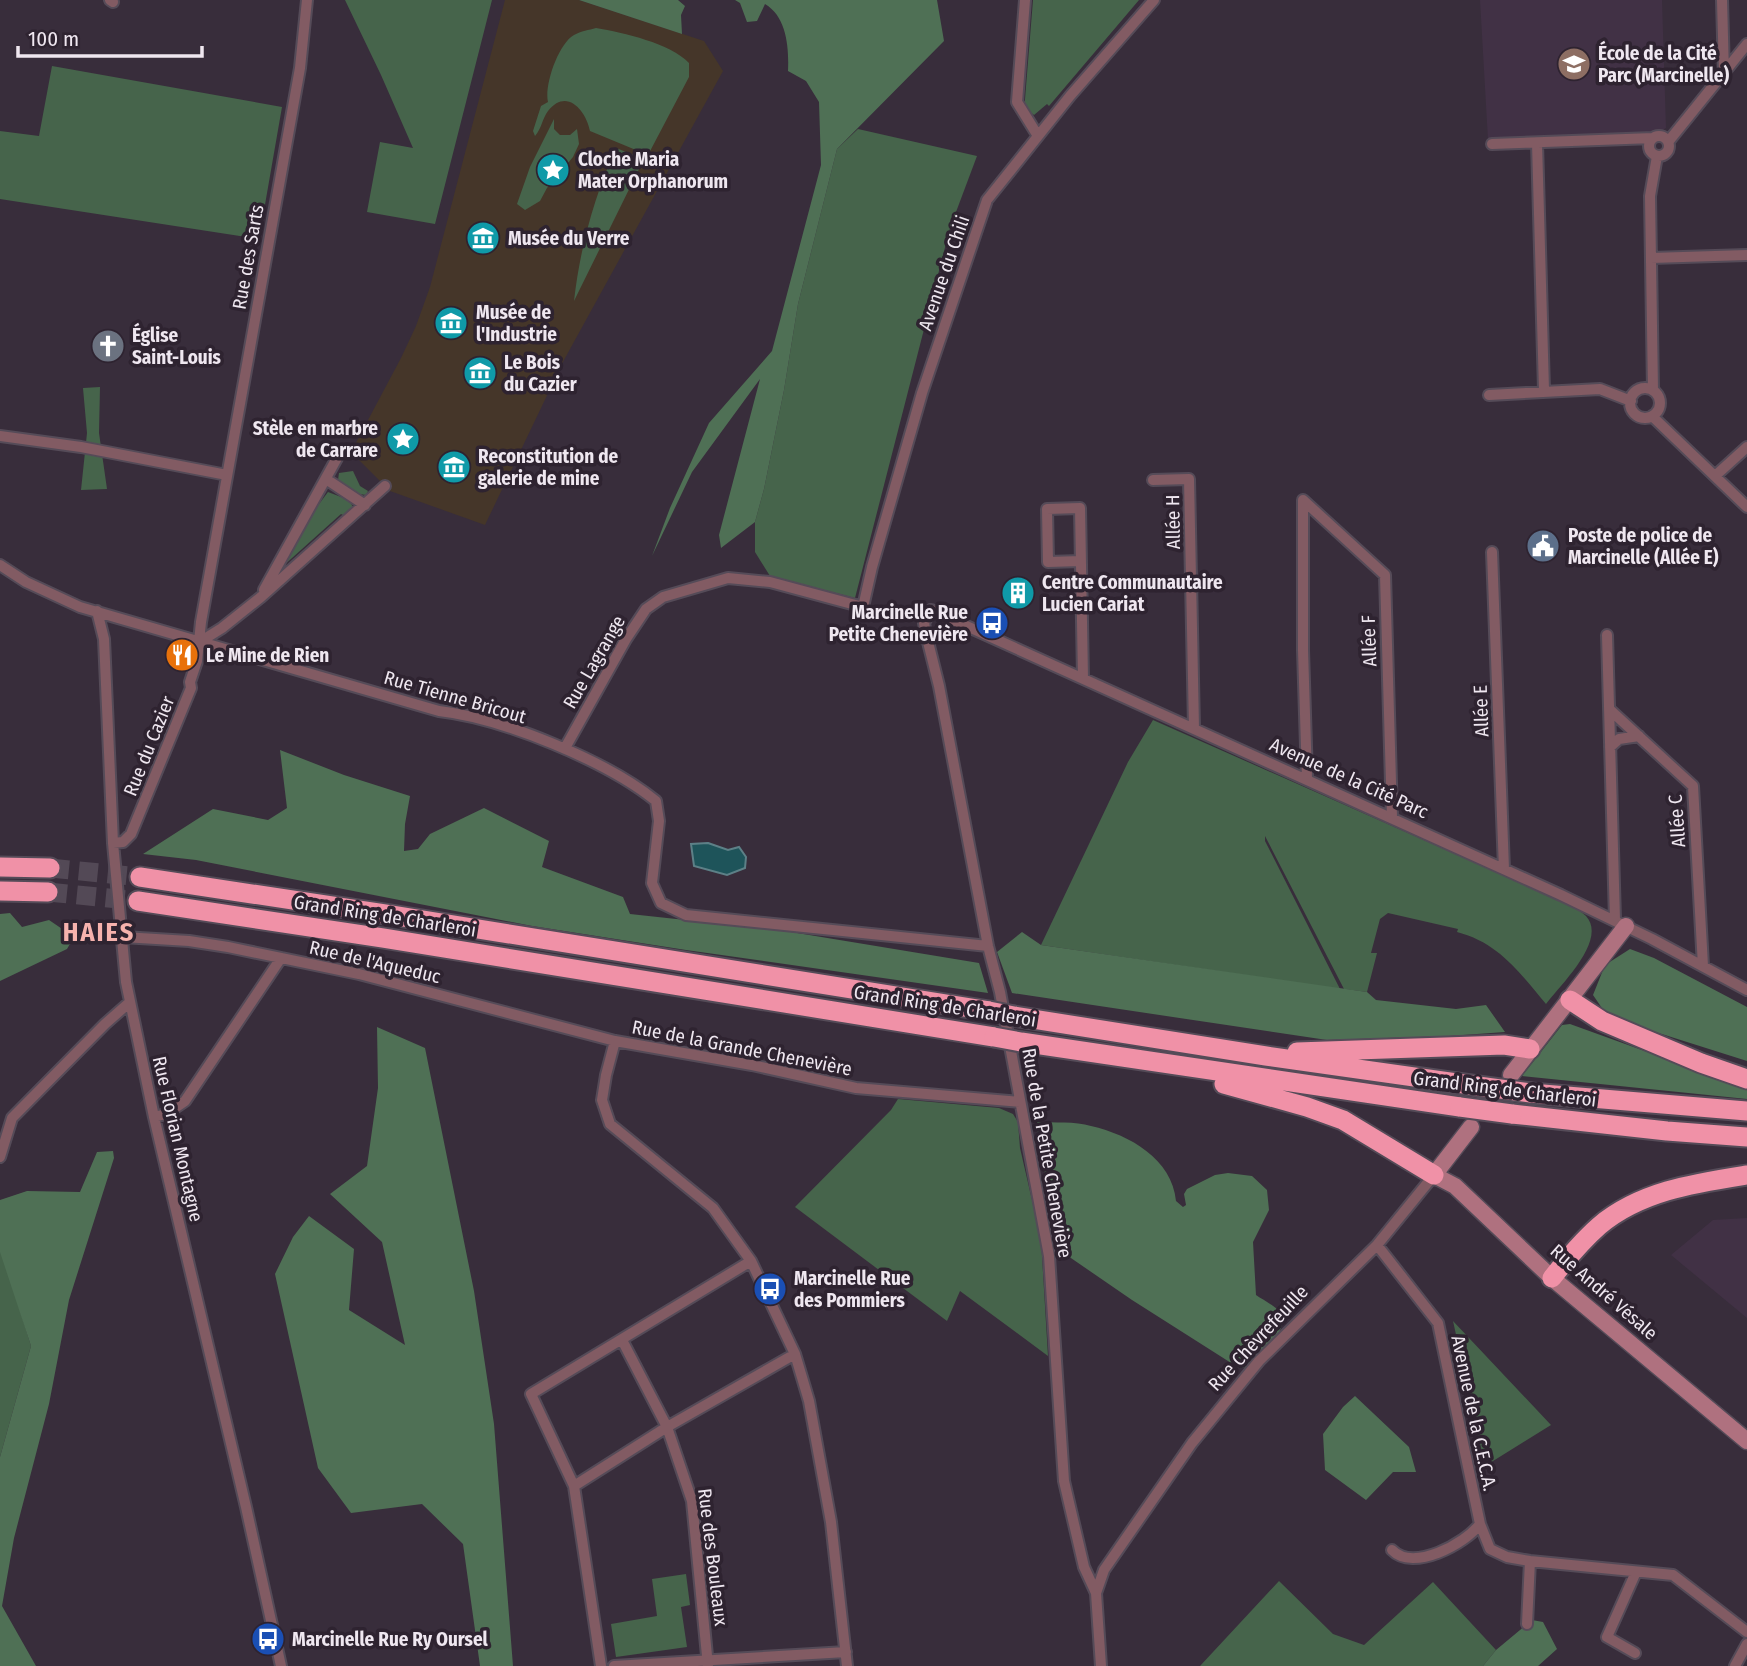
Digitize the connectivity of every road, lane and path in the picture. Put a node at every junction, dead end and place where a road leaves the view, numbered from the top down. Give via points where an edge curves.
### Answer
1 (307, 0) edge
2 (1025, 0) edge
3 (1154, 0) edge
4 (1722, 0) edge
5 (1747, 44) edge
6 (1724, 73) junction
7 (1038, 136) junction
8 (1653, 138) junction
9 (1668, 142) junction
10 (1536, 143) junction
11 (1492, 144) dead end
12 (1657, 156) junction
13 (1747, 255) edge
14 (1651, 258) junction
15 (1544, 390) junction
16 (1653, 390) junction
17 (1489, 395) dead end
18 (1630, 401) junction
19 (1652, 416) junction
20 (0, 436) edge
21 (1747, 447) edge
22 (338, 458) dead end
23 (227, 475) junction
24 (1715, 476) junction
25 (326, 479) junction
26 (1153, 480) dead end
27 (385, 486) dead end
28 (365, 505) junction
29 (1747, 507) edge
30 (1492, 552) dead end
31 (1081, 561) junction
32 (0, 565) edge
33 (261, 597) junction
34 (863, 607) joint
35 (931, 610) joint
36 (97, 611) junction
37 (1607, 635) dead end
38 (198, 643) junction
39 (1083, 678) junction
40 (1609, 709) junction
41 (1194, 728) junction
42 (1639, 737) junction
43 (1610, 747) junction
44 (565, 748) junction
45 (1307, 778) junction
46 (1392, 817) junction
47 (113, 843) junction
48 (0, 867) edge
49 (50, 868) tunnel mouth
50 (1504, 869) junction
51 (140, 877) tunnel mouth
52 (0, 891) edge
53 (48, 892) tunnel mouth
54 (138, 901) tunnel mouth
55 (1621, 923) junction
56 (123, 937) junction
57 (988, 946) junction
58 (281, 958) junction
59 (1703, 966) junction
60 (1747, 990) edge
61 (1570, 1000) junction
62 (131, 1002) junction
63 (615, 1041) junction
64 (1530, 1049) junction
65 (1266, 1056) junction
66 (1198, 1070) junction
67 (1511, 1074) dead end
68 (1747, 1079) edge
69 (1020, 1102) junction
70 (1747, 1111) edge
71 (154, 1117) junction
72 (1471, 1127) dead end
73 (1747, 1137) edge
74 (0, 1157) edge
75 (1434, 1175) junction
76 (1747, 1175) edge
77 (1377, 1245) junction
78 (751, 1261) junction
79 (1552, 1278) junction
80 (622, 1340) junction
81 (795, 1354) junction
82 (667, 1427) junction
83 (1747, 1441) edge
84 (574, 1486) junction
85 (1480, 1524) junction
86 (1392, 1550) dead end
87 (1530, 1561) junction
88 (1636, 1572) junction
89 (1096, 1593) junction
90 (1527, 1623) dead end
91 (1747, 1632) edge
92 (1747, 1644) edge
93 (846, 1652) junction
94 (1635, 1653) dead end
95 (708, 1663) edge
96 (281, 1666) edge
97 (601, 1666) edge
98 (614, 1666) edge
99 (847, 1666) edge
100 (1101, 1666) edge
101 (1735, 1666) edge

1 - 23 street, Rue des Sarts via 300,68
2 - 7 street via 1017,102
3 - 7 street, Avenue du Chili
4 - 6 street
5 - 6 street
6 - 9 street
7 - 34 street, Avenue du Chili via 987,200 922,393
8 - 9 street via 1661,136
8 - 10 street
8 - 12 street via 1649,148
9 - 12 street via 1665,154
10 - 11 street
10 - 15 street
12 - 14 street via 1650,196
13 - 14 street
14 - 16 street
15 - 17 street
15 - 18 street via 1600,389
16 - 18 street via 1639,389
16 - 19 street via 1660,401
18 - 19 street via 1639,416
19 - 24 street
20 - 23 street
21 - 24 street
22 - 25 street
23 - 38 street, Rue des Sarts
24 - 29 street
25 - 28 street
25 - 33 street
26 - 41 street, Allée H via 1189,479
27 - 28 street
28 - 33 street
30 - 50 street, Allée E
31 - 31 street via 1080,508 1047,509 1048,562
31 - 39 street
32 - 36 street, Rue Tienne Bricout via 26,582
33 - 38 street
34 - 44 street, Rue Lagrange via 770,583 728,579 663,597 646,609 626,639
35 - 39 street, Avenue de la Cité Parc
35 - 57 street, Rue de la Petite Chenevière via 924,623
36 - 38 street, Rue Tienne Bricout
36 - 47 street, Rue Florian Montagne via 104,639
37 - 40 street
38 - 44 street, Rue Tienne Bricout via 439,711 464,714
38 - 47 street, Rue du Cazier via 191,688 162,762 130,835
39 - 41 street, Avenue de la Cité Parc
40 - 42 street, Allée C
40 - 43 street
41 - 45 street, Avenue de la Cité Parc
42 - 43 street via 1619,739
42 - 59 street, Allée C via 1693,786
43 - 55 street
44 - 57 street, Rue Tienne Bricout via 639,787 656,801 659,821 652,883 661,903 686,915
45 - 46 street, Avenue de la Cité Parc
45 - 46 street, Allée F via 1303,500 1385,575
46 - 50 street, Avenue de la Cité Parc
47 - 56 street, Rue Florian Montagne
48 - 49 highway
50 - 55 street, Avenue de la Cité Parc
51 - 65 highway, Grand Ring de Charleroi, bridge
52 - 53 highway
54 - 66 highway, Grand Ring de Charleroi, bridge
55 - 59 street, Avenue de la Cité Parc
55 - 61 street
56 - 58 street, Rue de l'Aqueduc via 190,941
56 - 62 street, Rue Florian Montagne
57 - 69 street, Rue de la Petite Chenevière
58 - 63 street, Rue de l'Aqueduc
58 - 71 street via 185,1101
59 - 60 street, Avenue de la Cité Parc
61 - 64 street
61 - 68 highway via 1602,1021
62 - 71 street, Rue Florian Montagne
62 - 74 street via 12,1118
63 - 69 street, Rue de la Grande Chenevière via 856,1088
63 - 78 street, Rue de la Grande Chenevière via 602,1100 610,1124 713,1208
64 - 65 highway via 1504,1045 1304,1050
64 - 67 street
65 - 70 highway, Grand Ring de Charleroi, bridge via 1531,1093
66 - 73 highway, Grand Ring de Charleroi, bridge via 1512,1114
66 - 75 highway via 1227,1086 1343,1120
69 - 89 street, Rue de la Petite Chenevière via 1049,1256 1064,1481 1084,1567
71 - 96 street, Rue Florian Montagne
72 - 75 street, Rue Chèvrefeuille
75 - 77 street, Rue Chèvrefeuille
75 - 79 street, Rue André Vésale via 1455,1186
76 - 79 highway via 1700,1183 1627,1207 1600,1225
77 - 85 street, Avenue de la C.E.C.A. via 1438,1323
77 - 89 street, Rue Chèvrefeuille via 1259,1361 1192,1443 1104,1570
78 - 80 street
78 - 81 street, Rue de la Grande Chenevière
79 - 83 street, Rue André Vésale
80 - 82 street, Rue des Bouleaux
80 - 84 street via 531,1394
81 - 82 street
81 - 93 street, Rue de la Grande Chenevière via 809,1401 831,1522
82 - 84 street
82 - 95 street, Rue des Bouleaux via 692,1501
84 - 97 street
85 - 86 street via 1453,1548 1431,1555 1413,1558
85 - 87 street, Avenue de la C.E.C.A. via 1490,1549
87 - 88 street, Avenue de la C.E.C.A.
87 - 90 street
88 - 91 street, Avenue de la C.E.C.A. via 1673,1575
88 - 94 street via 1607,1637
89 - 100 street, Rue de la Petite Chenevière
92 - 101 street
93 - 95 street
93 - 99 street, Rue de la Grande Chenevière
95 - 98 street

